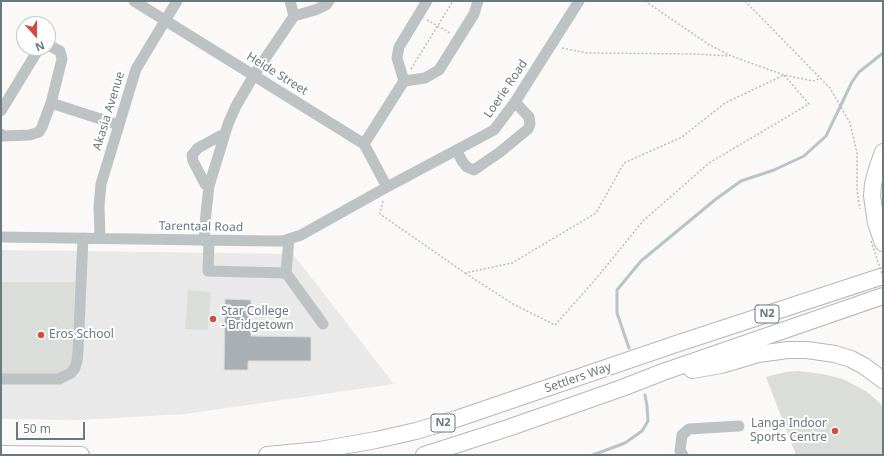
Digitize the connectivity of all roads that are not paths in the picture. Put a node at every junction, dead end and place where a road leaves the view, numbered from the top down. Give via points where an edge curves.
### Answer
1 (134, 1) edge
2 (177, 1) edge
3 (290, 1) edge
4 (329, 1) edge
5 (427, 1) edge
6 (478, 1) edge
7 (579, 1) edge
8 (294, 16) junction
9 (166, 20) junction
10 (56, 49) edge
11 (34, 56) edge
12 (254, 76) junction
13 (404, 81) junction
14 (5, 94) edge
15 (515, 102) junction
16 (51, 103) junction
17 (1, 111) edge
18 (119, 125) junction
19 (1, 134) edge
20 (224, 137) junction
21 (364, 144) junction
22 (457, 151) junction
23 (883, 152) edge
24 (209, 186) junction
25 (387, 187) junction
26 (1, 237) edge
27 (83, 238) junction
28 (100, 238) junction
29 (289, 239) junction
30 (206, 241) junction
31 (878, 241) edge
32 (286, 273) junction
33 (883, 277) edge
34 (883, 296) edge
35 (323, 324) dead end
36 (668, 370) junction
37 (1, 379) edge
38 (883, 380) edge
39 (739, 426) dead end
40 (1, 454) edge
41 (81, 455) edge
42 (267, 455) edge
43 (424, 455) edge
44 (683, 455) edge

1 - 9 street, Heide Street
2 - 9 street, Akasia Avenue
3 - 8 street
4 - 8 street via 315,10
5 - 13 street via 399,47 397,58
6 - 13 street via 474,14 439,70 425,78
7 - 15 street, Loerie Road
8 - 12 street
9 - 12 street, Heide Street
9 - 18 street, Akasia Avenue via 139,62
10 - 16 street via 60,51 62,59
11 - 14 street
12 - 20 street via 236,106
12 - 21 street, Heide Street
13 - 21 street
14 - 17 street
15 - 22 street, Loerie Road via 494,130
15 - 22 street via 529,117 528,129 474,170 467,167
16 - 18 street
16 - 19 street via 39,132 30,135
18 - 28 street, Akasia Avenue via 99,192
20 - 24 street
20 - 24 street via 220,136 198,148 192,155 205,184
21 - 25 street
22 - 25 street, Loerie Road
23 - 31 highway via 872,196
24 - 30 street
25 - 29 street, Tarentaal Road via 301,235
26 - 27 street, Tarentaal Road
27 - 28 street, Tarentaal Road
27 - 37 street via 75,368 59,379
28 - 30 street, Tarentaal Road
29 - 30 street, Tarentaal Road
29 - 32 street
30 - 32 street via 208,271
32 - 35 street
33 - 42 highway, Settlers Way / N2 via 416,431 320,450
34 - 36 highway, Settlers Way / N2
36 - 38 highway via 692,370 758,354 807,350 851,359
36 - 43 highway, Settlers Way / N2 via 508,428
39 - 44 street via 689,429 682,435 680,451
40 - 41 highway

